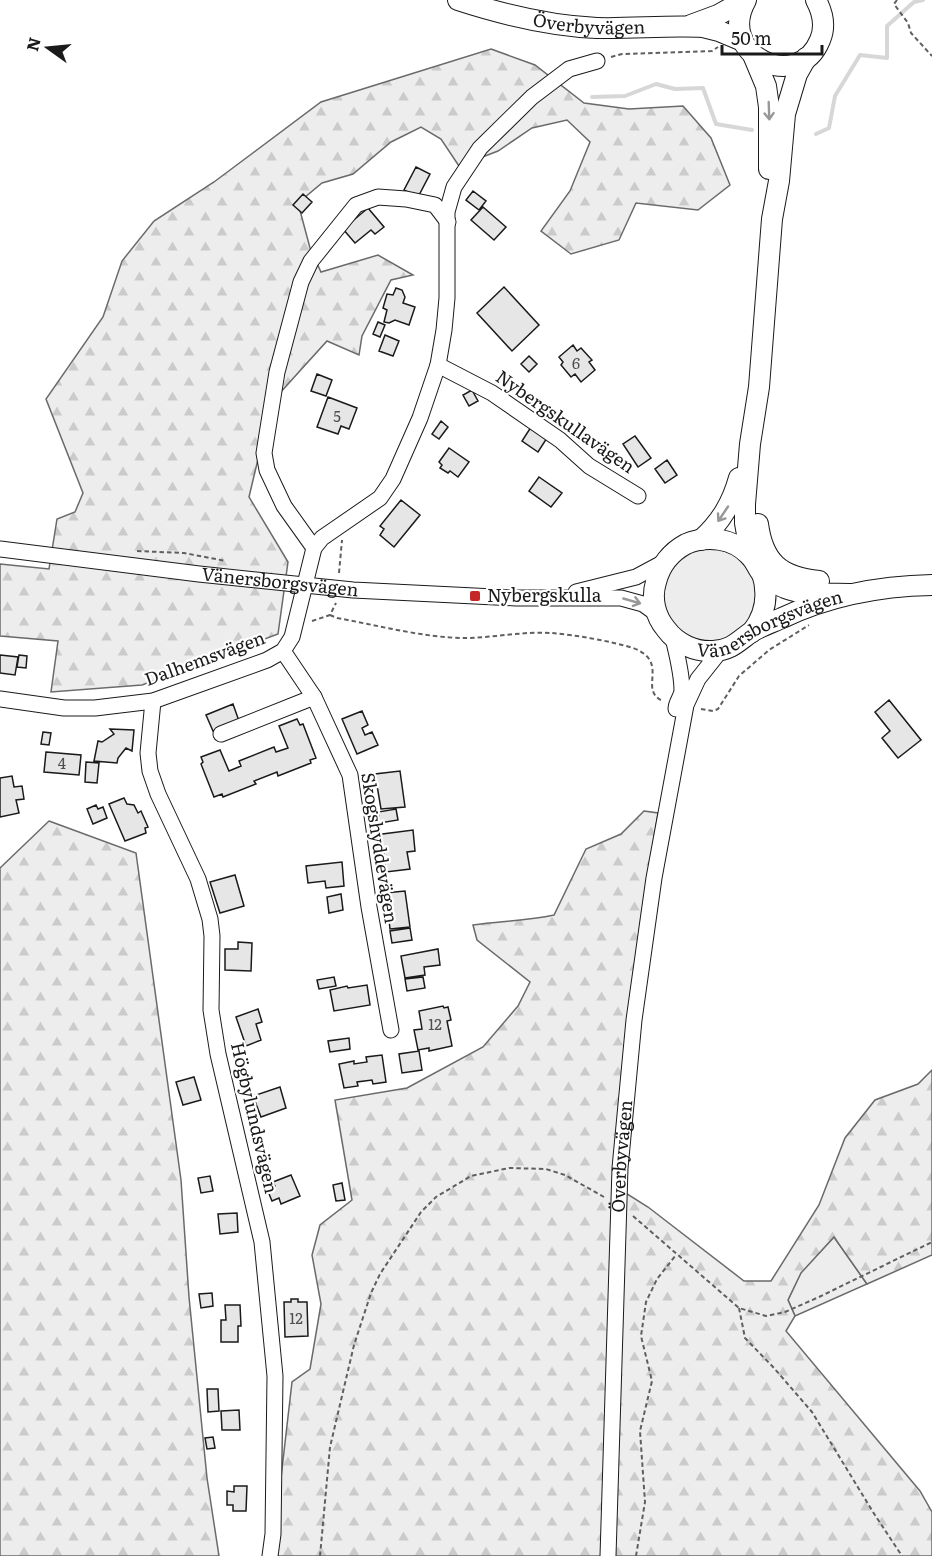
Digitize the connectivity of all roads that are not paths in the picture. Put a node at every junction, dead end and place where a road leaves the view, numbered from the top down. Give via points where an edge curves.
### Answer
1 (458, 0) edge
2 (746, 0) edge
3 (819, 2) edge
4 (686, 26) junction
5 (748, 48) junction
6 (806, 58) junction
7 (597, 61) road end
8 (772, 219) junction
9 (448, 222) junction
10 (438, 365) junction
11 (759, 387) junction
12 (750, 444) junction
13 (638, 496) dead end
14 (701, 540) junction
15 (314, 548) junction
16 (0, 549) edge
17 (751, 556) junction
18 (664, 562) junction
19 (762, 573) junction
20 (305, 585) junction
21 (932, 585) edge
22 (896, 587) junction
23 (852, 594) junction
24 (562, 597) junction
25 (657, 614) junction
26 (752, 632) junction
27 (673, 638) junction
28 (721, 650) junction
29 (283, 651) junction
30 (314, 697) junction
31 (0, 699) edge
32 (153, 701) junction
33 (681, 704) junction
34 (222, 734) dead end
35 (392, 1030) dead end
36 (270, 1556) edge
37 (608, 1556) edge

1 - 4 main road, Överbyvägen via 503,13 594,28
2 - 4 main road, Överbyvägen
2 - 5 main road, Överbyvägen via 739,22
3 - 6 main road, Överbyvägen via 824,25 821,38
4 - 5 main road, Överbyvägen via 719,31
5 - 6 main road, Överbyvägen via 764,62 776,66
5 -> 8 main road, Överbyvägen via 766,86 770,107 768,180
6 - 8 main road, Överbyvägen via 796,74 785,114
7 - 9 street via 569,69 532,97 480,148 454,187
8 - 11 main road, Överbyvägen
9 - 10 street via 447,298
9 - 15 street via 435,205 406,199 378,197 356,205 311,261 301,282 277,372 264,453 267,470 284,506
10 - 13 street, Nybergskullavägen via 492,393 560,440 589,466
10 - 15 street via 393,479 380,498 322,538
11 - 12 main road, Överbyvägen
11 - 22 main road via 764,419 756,513 767,556 795,577
12 -> 14 main road, Överbyvägen via 733,499
12 - 17 main road, Överbyvägen via 745,523
14 - 17 main road, Vänersborgsvägen via 726,541
14 - 18 main road, Vänersborgsvägen via 682,547
15 - 20 street
16 - 20 street, Vänersborgsvägen
17 - 19 main road, Vänersborgsvägen
18 - 24 street, Vänersborgsvägen via 636,577
18 - 25 main road via 654,587
19 - 23 main road, Vänersborgsvägen via 785,588
19 - 26 main road via 765,604
20 - 24 street, Vänersborgsvägen via 406,594
20 - 29 street, Dalhemsvägen via 292,637
21 - 22 main road, Vänersborgsvägen
22 - 23 main road, Vänersborgsvägen
23 - 26 main road, Vänersborgsvägen via 783,617
24 -> 25 street, Vänersborgsvägen via 621,598 643,604
25 - 27 main road, Vänersborgsvägen
26 - 28 main road, Vänersborgsvägen via 736,645
27 - 28 main road, Vänersborgsvägen via 696,649
27 - 33 street, Överbyvägen via 680,669
28 - 33 street, Överbyvägen
29 - 30 street, Skogshyddevägen
29 - 32 street, Dalhemsvägen
30 - 34 street
30 - 35 street, Skogshyddevägen via 350,775
31 - 32 street, Dalhemsvägen via 64,708
32 - 36 street, Högbylundsvägen via 150,771 198,879 210,919 211,1010 218,1054 263,1252 275,1376
33 - 37 street, Överbyvägen via 634,1020 620,1168

